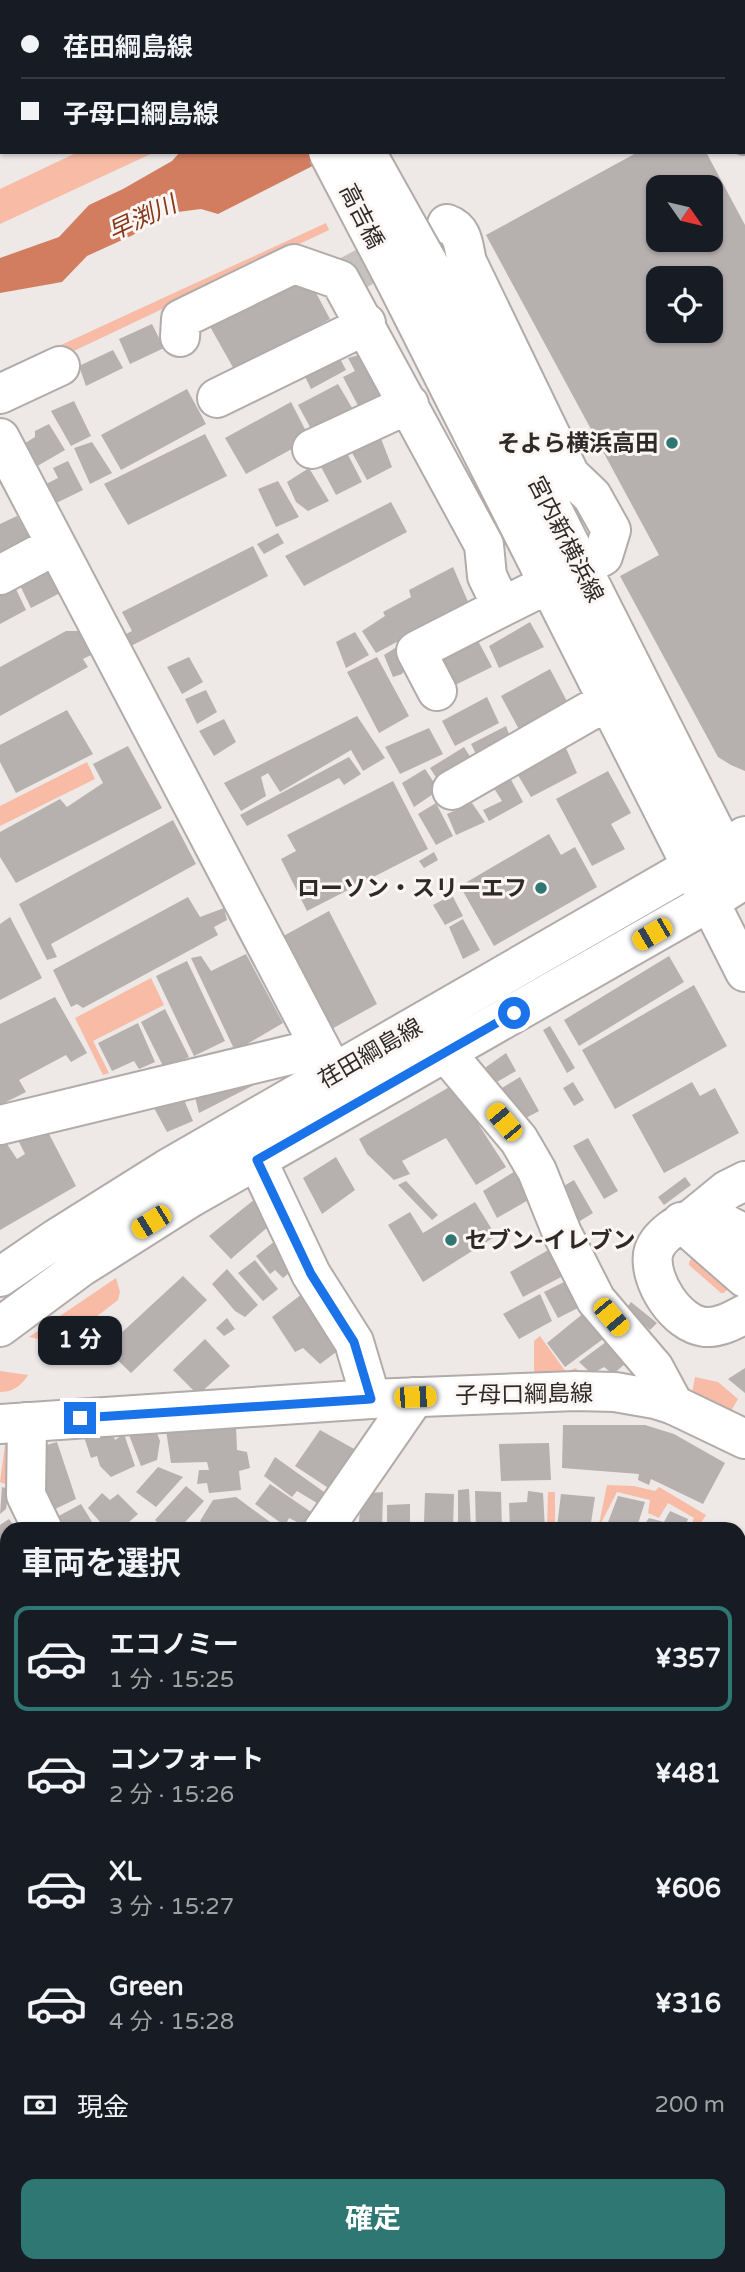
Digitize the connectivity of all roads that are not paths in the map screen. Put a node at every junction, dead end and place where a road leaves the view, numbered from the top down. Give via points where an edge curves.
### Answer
1 (329, 154) edge
2 (367, 154) edge
3 (447, 223) dead end
4 (411, 271) junction
5 (366, 323) junction
6 (180, 337) dead end
7 (60, 366) dead end
8 (0, 394) edge
9 (217, 398) dead end
10 (409, 404) junction
11 (0, 438) edge
12 (312, 449) dead end
13 (56, 545) junction
14 (0, 575) edge
15 (564, 576) junction
16 (502, 607) junction
17 (437, 691) dead end
18 (607, 701) junction
19 (452, 790) dead end
20 (719, 850) edge
21 (743, 884) edge
22 (709, 902) junction
23 (745, 972) edge
24 (446, 1053) junction
25 (326, 1061) junction
26 (0, 1125) edge
27 (257, 1160) junction
28 (745, 1181) edge
29 (687, 1220) junction
30 (745, 1235) edge
31 (0, 1278) edge
32 (745, 1278) edge
33 (745, 1314) edge
34 (0, 1327) edge
35 (415, 1397) junction
36 (371, 1399) junction
37 (674, 1405) junction
38 (13, 1423) edge
39 (745, 1439) edge
40 (39, 1522) edge
41 (329, 1522) edge

1 - 4 street, 高吉橋, bridge
2 - 4 street, 宮内新横浜線, bridge
3 - 15 street via 462,236 467,262 570,475 592,496 611,530 603,556
4 - 15 street, 宮内新横浜線
5 - 6 street via 340,280 295,264 181,319
5 - 9 street
5 - 10 street
7 - 8 street
10 - 12 street
10 - 16 street via 484,545 487,576
11 - 13 street
13 - 14 street
13 - 25 street
15 - 16 street
15 - 18 street, 宮内新横浜線
15 - 20 street, 宮内新横浜線
16 - 17 street via 416,651
18 - 19 street
18 - 20 street, 宮内新横浜線
20 - 21 street, 宮内新横浜線
20 - 22 street, 宮内新横浜線
20 - 25 street, 荏田綱島線
21 - 22 street, 荏田綱島線
22 - 23 street, 宮内新横浜線
22 - 24 street, 荏田綱島線
24 - 27 street, 荏田綱島線
24 - 37 street via 519,1140 596,1300 654,1368
25 - 26 street
25 - 31 street, 荏田綱島線
27 - 34 street, 荏田綱島線 via 81,1267
27 - 36 street via 311,1274 354,1342
28 - 29 street
29 - 30 street via 708,1217
29 - 32 street
29 - 33 street via 664,1235 653,1252 653,1272 660,1291 678,1312 703,1327
35 - 36 street, 子母口綱島線
35 - 37 street, 子母口綱島線 via 615,1392
35 - 41 street
36 - 38 street, 子母口綱島線
37 - 39 street, 子母口綱島線
38 - 40 street via 26,1495

